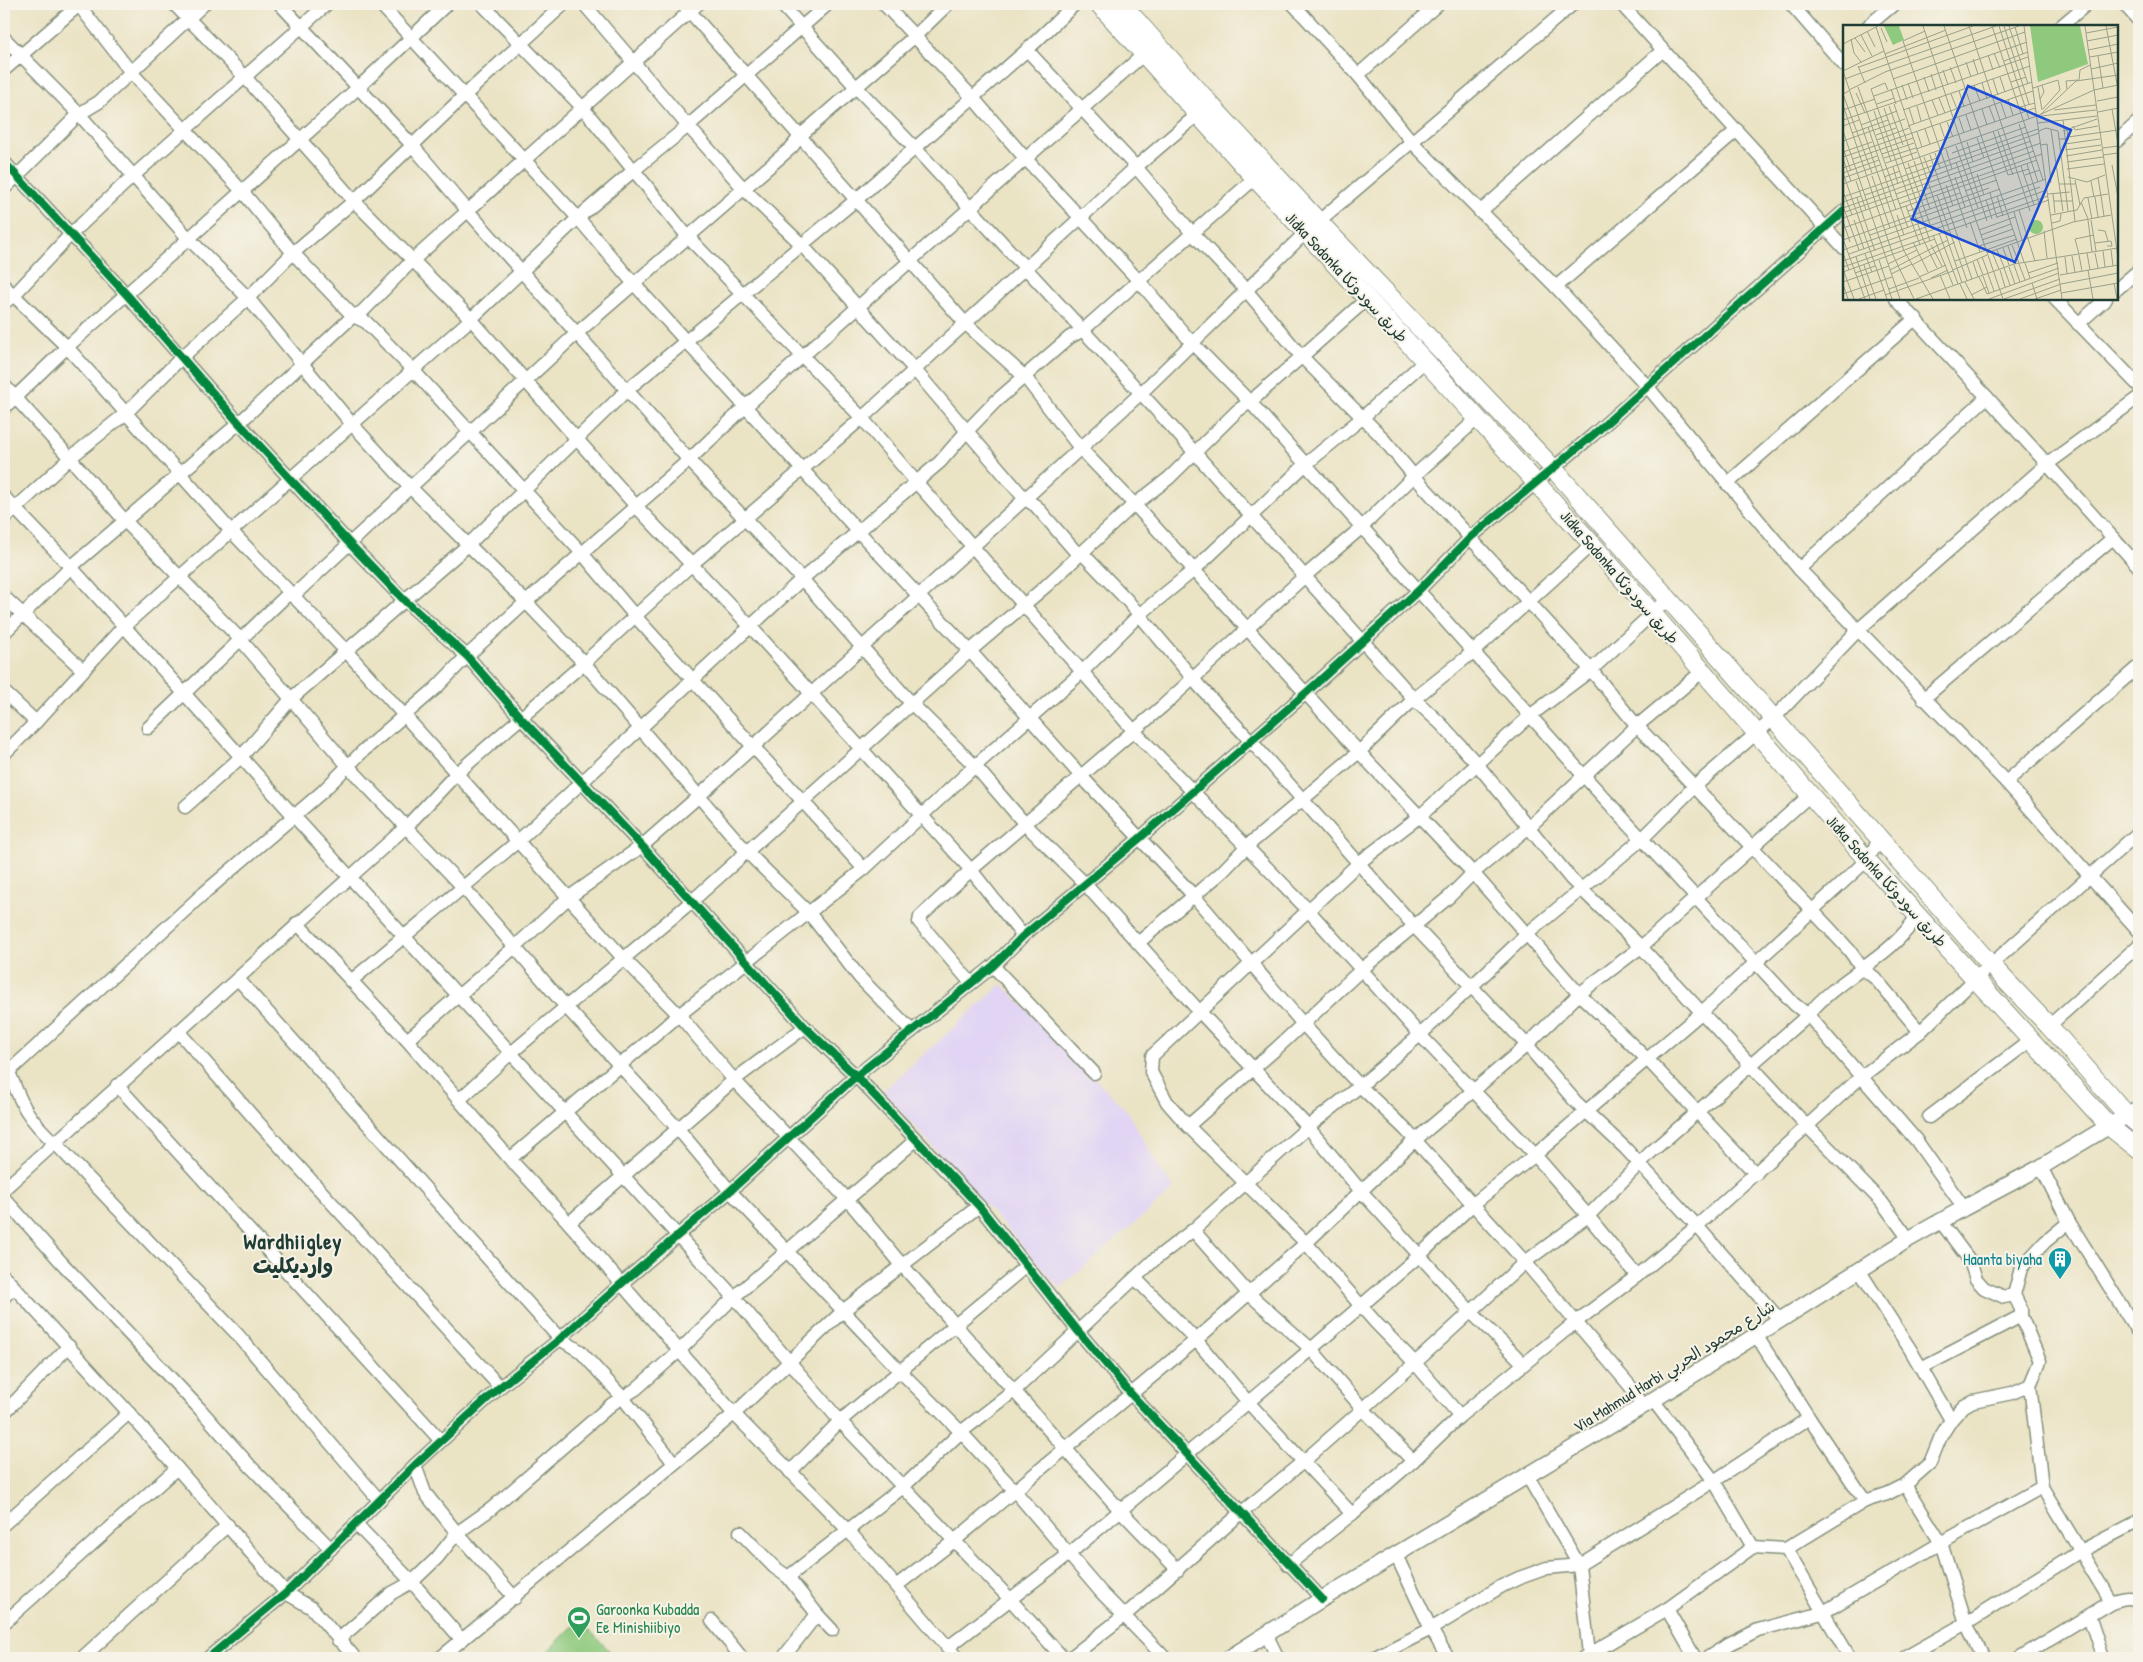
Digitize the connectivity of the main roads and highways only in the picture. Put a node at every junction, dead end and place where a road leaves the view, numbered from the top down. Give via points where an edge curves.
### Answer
1 (1099, 4) edge
2 (1122, 4) edge
3 (1204, 109) junction
4 (1312, 228) junction
5 (2135, 1116) edge
6 (2139, 1150) edge

1 - 3 main road, Jidka Sodonka طريق سودونكا via 1144,54
2 - 3 main road, Jidka Sodonka طريق سودونكا
3 - 4 main road, Jidka Sodonka طريق سودونكا
3 - 4 main road, Jidka Sodonka طريق سودونكا via 1255,178
4 - 5 main road, Jidka Sodonka طريق سودونكا via 1552,467 1992,965
4 - 6 main road, Jidka Sodonka طريق سودونكا via 1367,299 1592,544 1867,860 2110,1127

